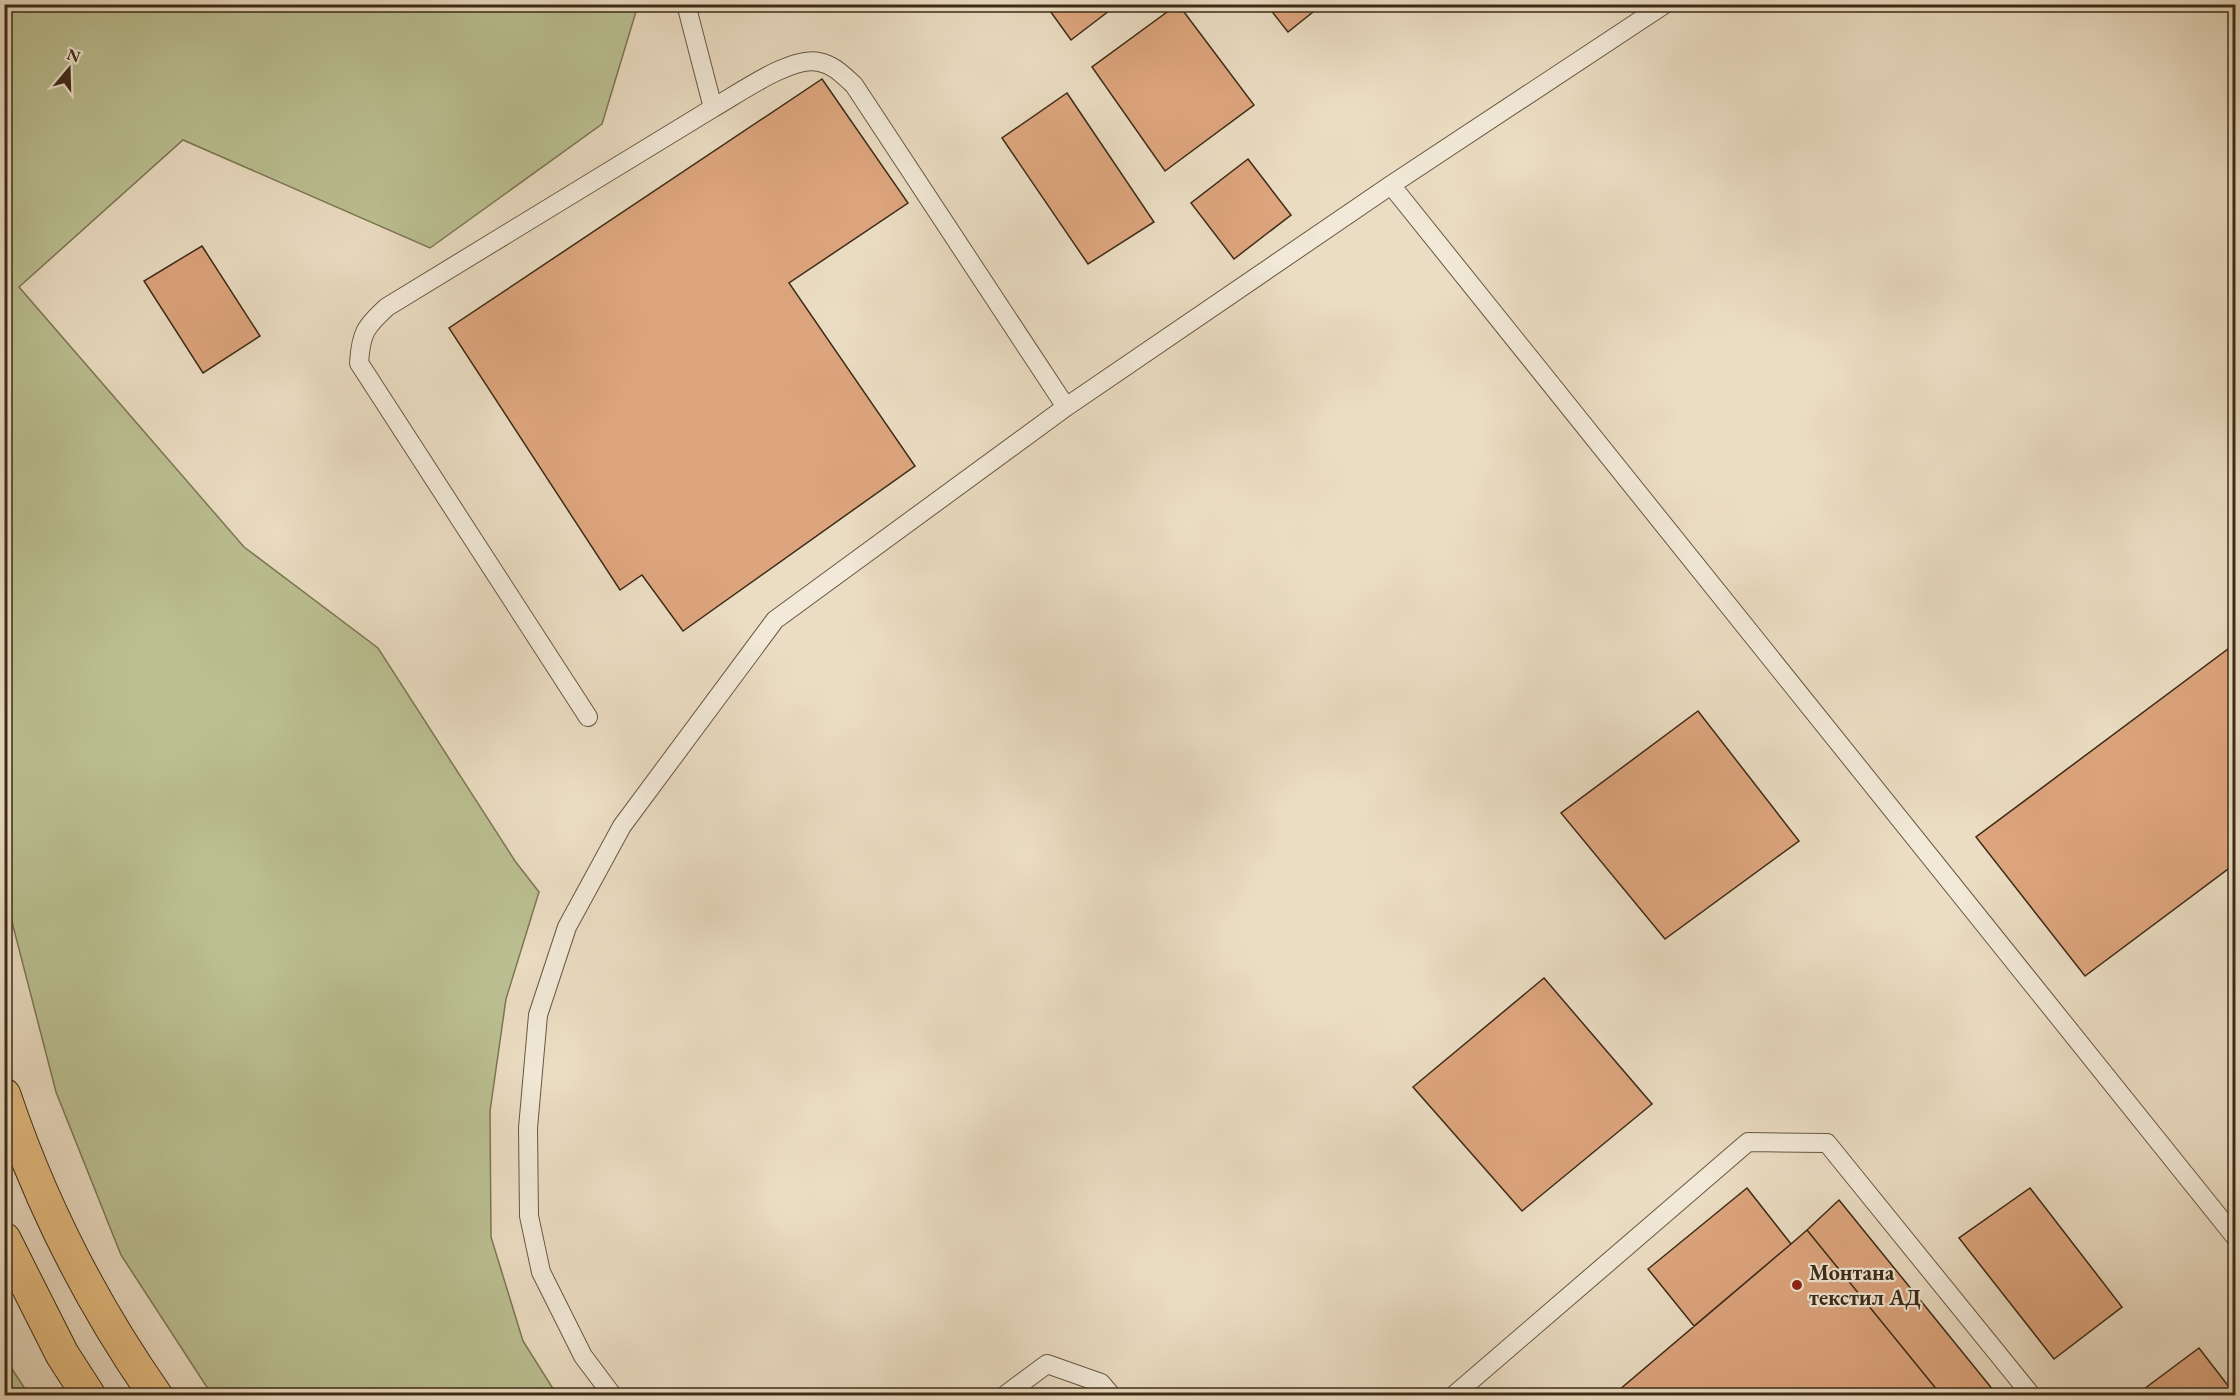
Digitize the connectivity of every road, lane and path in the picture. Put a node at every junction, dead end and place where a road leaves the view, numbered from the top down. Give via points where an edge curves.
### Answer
1 (686, 4) edge
2 (1665, 4) edge
3 (713, 108) junction
4 (1391, 185) junction
5 (1066, 407) junction
6 (588, 717) dead end
7 (4, 1095) edge
8 (4, 1239) edge
9 (2235, 1239) edge
10 (89, 1395) edge
11 (156, 1395) edge
12 (613, 1395) edge
13 (1004, 1395) edge
14 (1112, 1395) edge
15 (1453, 1395) edge
16 (2032, 1395) edge

1 - 3 lane
2 - 4 lane
3 - 5 lane via 794,63 818,61 837,69 854,85
3 - 6 lane via 387,308 368,325 361,339 359,363
4 - 5 lane
4 - 9 lane
5 - 12 lane via 776,621 622,826 567,927 538,1015 528,1128 529,1216 541,1272 583,1356
7 - 11 highway via 46,1205 87,1287
8 - 10 highway via 62,1354
13 - 14 lane via 1047,1364 1101,1383
15 - 16 lane via 1748,1142 1827,1143

